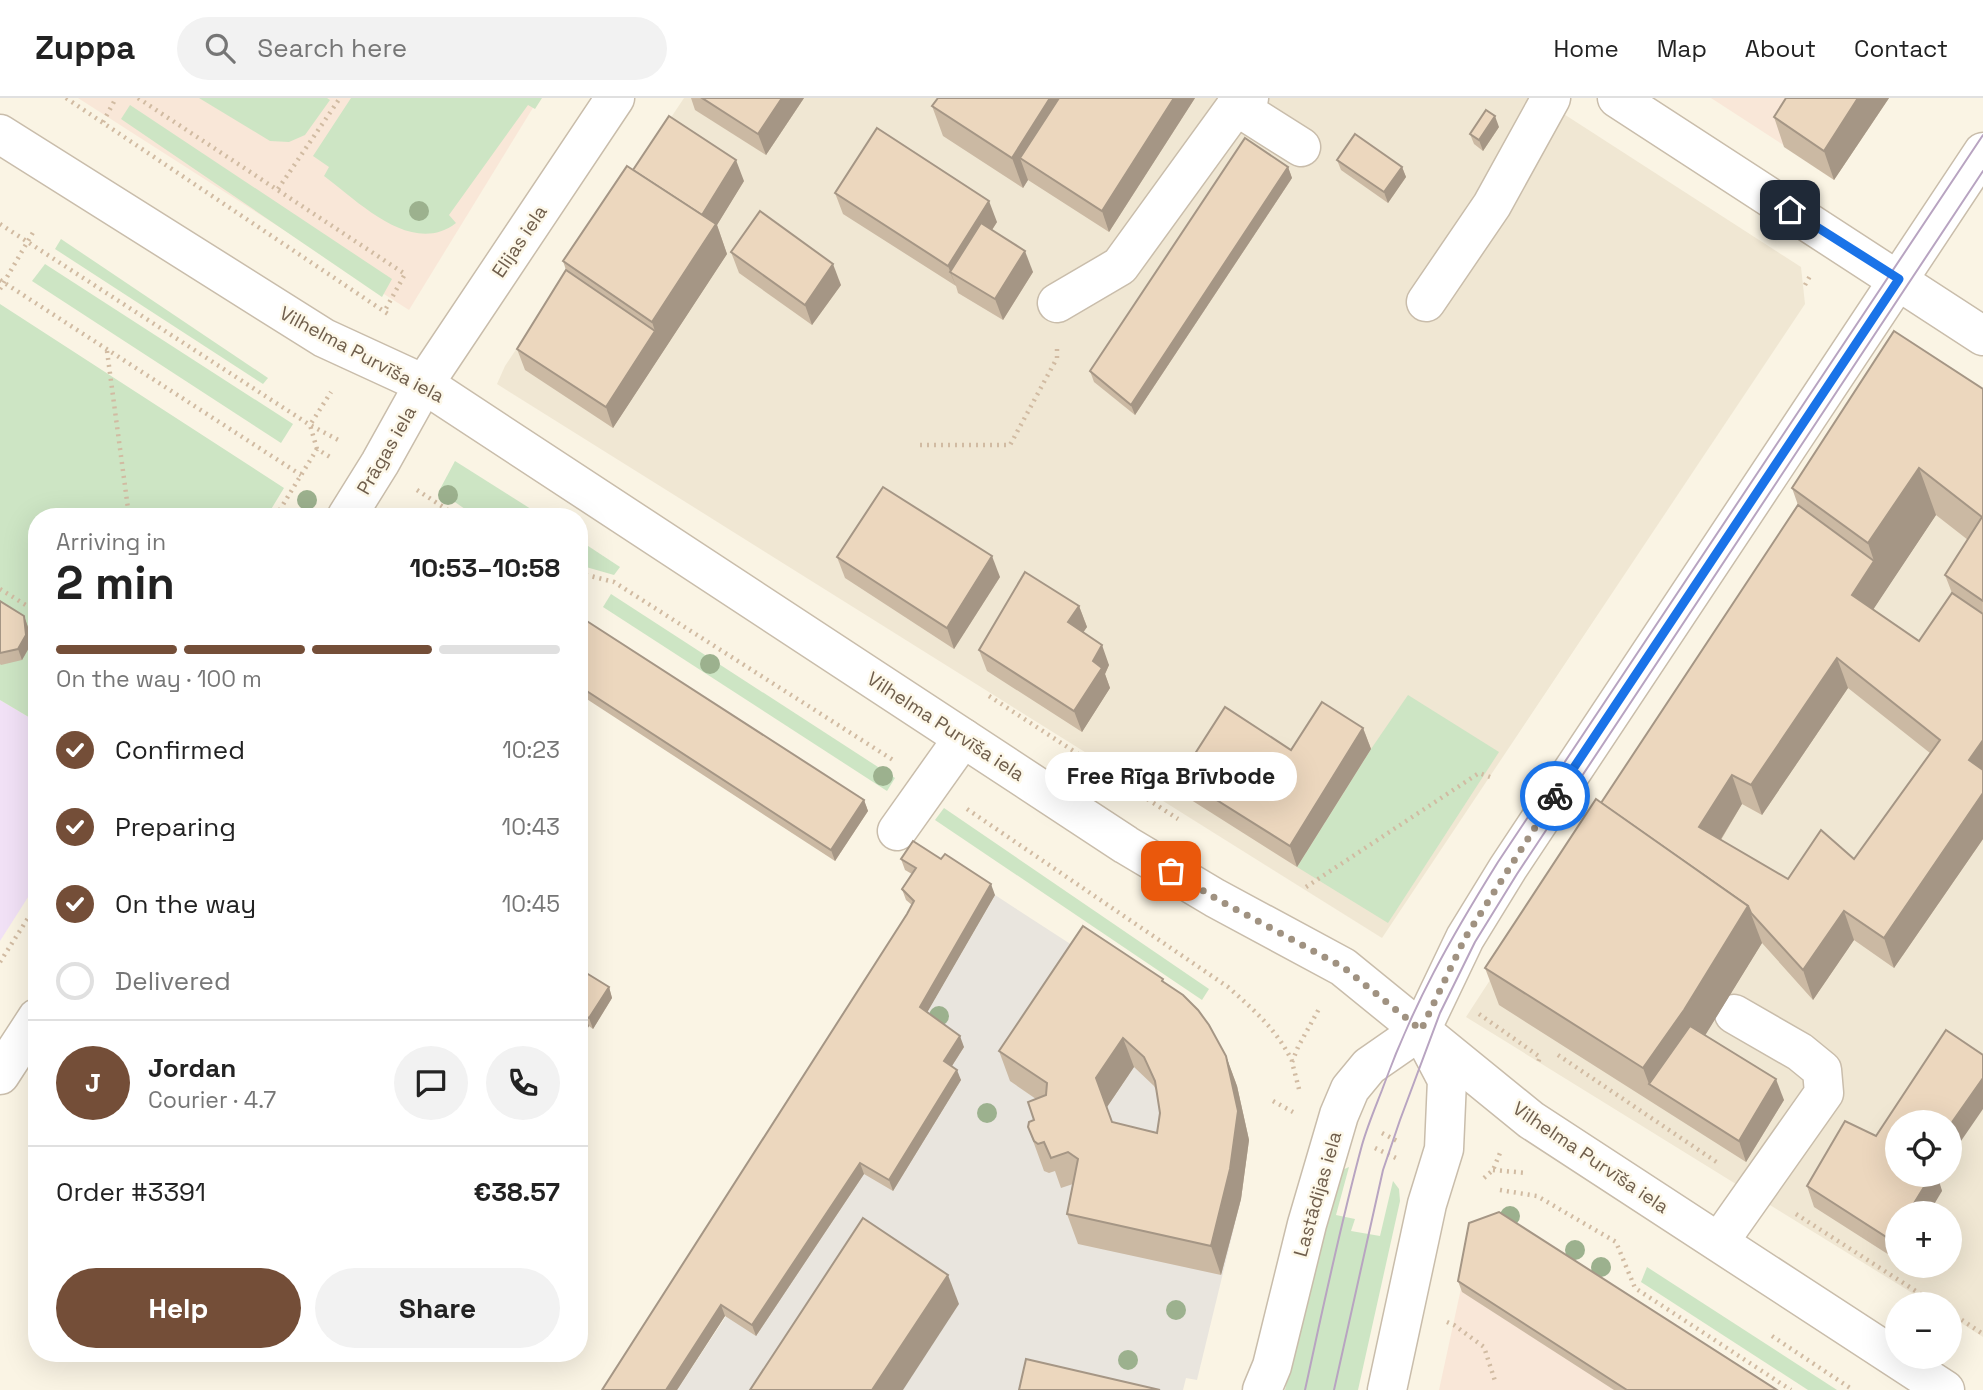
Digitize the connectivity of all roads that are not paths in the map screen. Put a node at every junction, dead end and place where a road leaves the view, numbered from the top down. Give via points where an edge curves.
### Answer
1 (615, 98) edge
2 (1550, 98) edge
3 (1617, 98) edge
4 (1243, 102) edge
5 (0, 134) edge
6 (1301, 147) dead end
7 (1983, 152) edge
8 (1899, 279) junction
9 (1426, 302) dead end
10 (1057, 303) road end
11 (1983, 335) edge
12 (424, 384) junction
13 (351, 508) edge
14 (963, 738) junction
15 (897, 831) dead end
16 (1734, 1014) dead end
17 (1421, 1030) junction
18 (28, 1031) edge
19 (0, 1075) edge
20 (1719, 1242) junction
21 (1262, 1390) edge
22 (1387, 1390) edge
23 (1945, 1390) edge

1 - 12 street, Elijas iela
2 - 9 street via 1492,205
3 - 8 street
4 - 6 street
4 - 10 street via 1120,266
5 - 12 street, Vilhelma Purvīša iela via 324,338
7 - 8 street, Lastādijas iela
8 - 11 street
8 - 17 street, Lastādijas iela via 1508,868 1465,938
12 - 13 street, Prāgas iela
12 - 14 street, Vilhelma Purvīša iela
14 - 15 street
14 - 17 street, Vilhelma Purvīša iela via 1126,845 1343,967
16 - 20 street via 1822,1070 1824,1093
17 - 20 street, Vilhelma Purvīša iela via 1531,1120
17 - 21 street, Lastādijas iela via 1369,1066 1350,1089
17 - 22 street via 1447,1080 1444,1149 1427,1204
18 - 19 street
20 - 23 street, Vilhelma Purvīša iela

